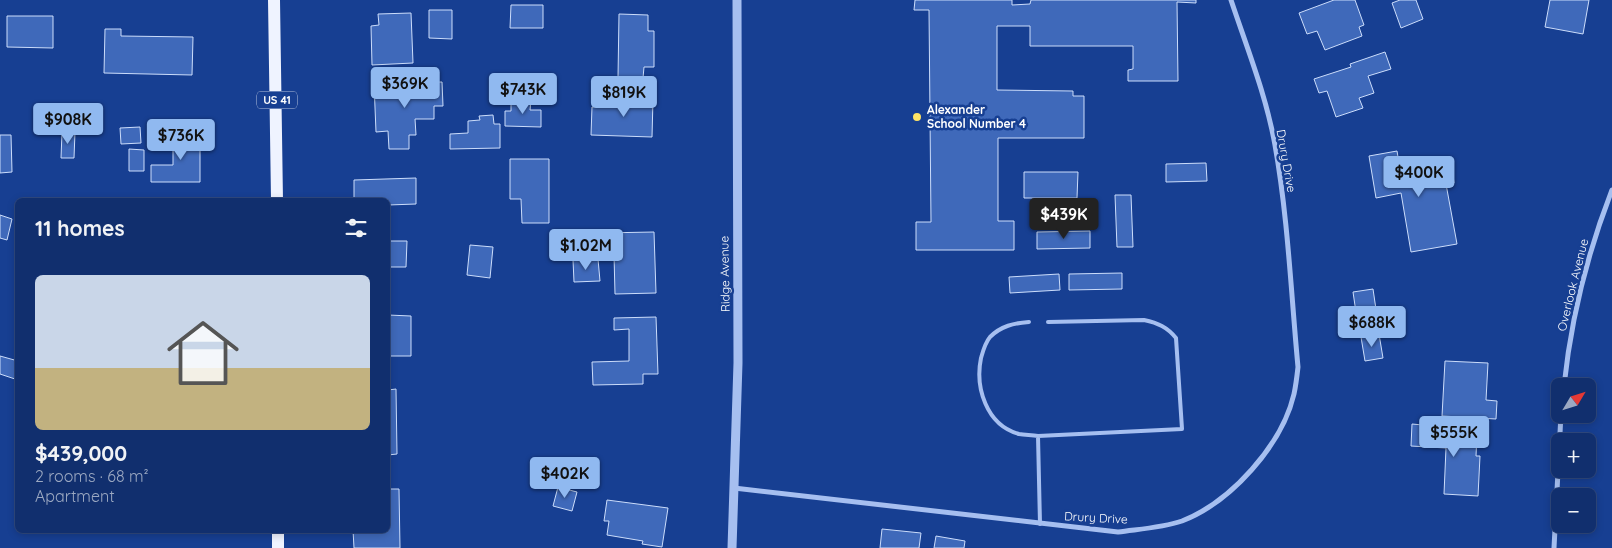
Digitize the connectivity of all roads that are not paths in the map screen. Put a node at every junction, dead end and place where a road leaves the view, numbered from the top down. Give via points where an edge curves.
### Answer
1 (274, 0) edge
2 (737, 0) edge
3 (1231, 0) edge
4 (1612, 190) edge
5 (277, 198) edge
6 (1029, 322) dead end
7 (1048, 322) dead end
8 (1565, 378) edge
9 (1561, 423) edge
10 (1038, 436) junction
11 (734, 488) junction
12 (1040, 524) junction
13 (278, 533) edge
14 (278, 548) edge
15 (732, 548) edge
16 (1554, 548) edge

1 - 5 main road, US 41
2 - 11 street, Ridge Avenue via 738,363
3 - 12 street, Drury Drive via 1257,75 1275,143 1283,195 1298,367 1285,420 1249,473 1227,493 1182,521 1118,532
4 - 8 street, Overlook Avenue via 1578,296
6 - 10 lane via 1012,324 989,338 978,373 982,396 991,415 1018,434
7 - 10 lane via 1144,320 1158,323 1176,338 1182,429
9 - 16 street
10 - 12 lane
11 - 12 street, Drury Drive
11 - 15 street, Ridge Avenue
13 - 14 main road

